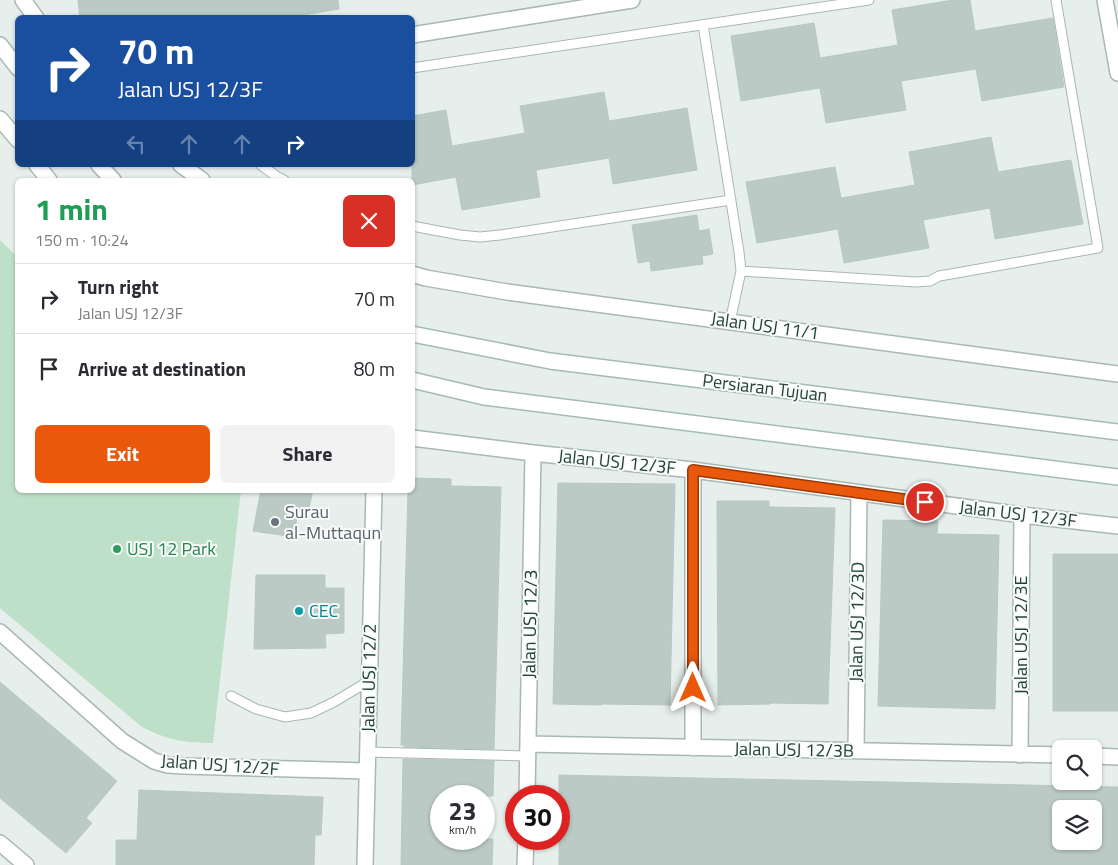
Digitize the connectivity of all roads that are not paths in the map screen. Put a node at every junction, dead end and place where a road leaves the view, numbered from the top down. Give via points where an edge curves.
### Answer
1 (24, 0) edge
2 (632, 0) edge
3 (869, 0) edge
4 (1056, 0) edge
5 (1105, 0) edge
6 (34, 15) edge
7 (703, 25) junction
8 (415, 35) edge
9 (0, 45) edge
10 (15, 64) edge
11 (415, 68) edge
12 (1118, 73) edge
13 (0, 119) edge
14 (15, 136) edge
15 (39, 167) edge
16 (101, 167) edge
17 (184, 167) edge
18 (264, 167) edge
19 (47, 178) edge
20 (111, 178) edge
21 (199, 178) edge
22 (280, 178) edge
23 (731, 200) junction
24 (415, 227) edge
25 (741, 271) junction
26 (415, 275) edge
27 (730, 322) junction
28 (415, 335) edge
29 (1118, 374) edge
30 (415, 381) edge
31 (1118, 432) edge
32 (415, 438) edge
33 (533, 453) junction
34 (693, 470) junction
35 (1118, 477) edge
36 (374, 493) edge
37 (859, 493) junction
38 (1022, 515) junction
39 (1118, 526) edge
40 (0, 632) edge
41 (369, 681) junction
42 (232, 696) dead end
43 (693, 748) junction
44 (528, 750) junction
45 (856, 751) junction
46 (368, 752) junction
47 (1020, 755) junction
48 (1052, 756) edge
49 (1102, 756) edge
50 (1118, 757) edge
51 (367, 771) junction
52 (527, 785) edge
53 (0, 842) edge
54 (526, 850) edge
55 (26, 865) edge
56 (365, 865) edge
57 (525, 865) edge

1 - 6 street
2 - 8 street
3 - 7 lane
4 - 25 lane via 1098,248 915,282
5 - 12 street
7 - 11 lane
7 - 23 lane
9 - 10 street
13 - 14 street
15 - 19 street
16 - 20 street
17 - 21 street
18 - 22 lane
23 - 24 lane via 500,235 460,235
23 - 25 lane
25 - 27 lane
26 - 27 street, Jalan USJ 11/1 via 507,292
27 - 29 street, Jalan USJ 11/1
28 - 31 street, Persiaran Tujuan via 550,361
30 - 35 street via 484,396
32 - 33 street, Jalan USJ 12/3F
33 - 34 street, Jalan USJ 12/3F
33 - 44 street, Jalan USJ 12/3
34 - 37 street, Jalan USJ 12/3F
34 - 43 street
36 - 41 street, Jalan USJ 12/2
37 - 38 street, Jalan USJ 12/3F
37 - 45 street, Jalan USJ 12/3D
38 - 39 street, Jalan USJ 12/3F
38 - 47 street, Jalan USJ 12/3E
40 - 51 street, Jalan USJ 12/2F via 122,741 154,762 183,766
41 - 42 lane via 311,713 285,717 256,709
41 - 46 street, Jalan USJ 12/2
43 - 44 street, Jalan USJ 12/3B
43 - 45 street, Jalan USJ 12/3B
44 - 46 lane
44 - 52 street, Jalan USJ 12/3
45 - 47 street, Jalan USJ 12/3B
46 - 51 street, Jalan USJ 12/2
47 - 48 street, Jalan USJ 12/3B
49 - 50 street
51 - 56 street, Jalan USJ 12/2
53 - 55 street
54 - 57 street

